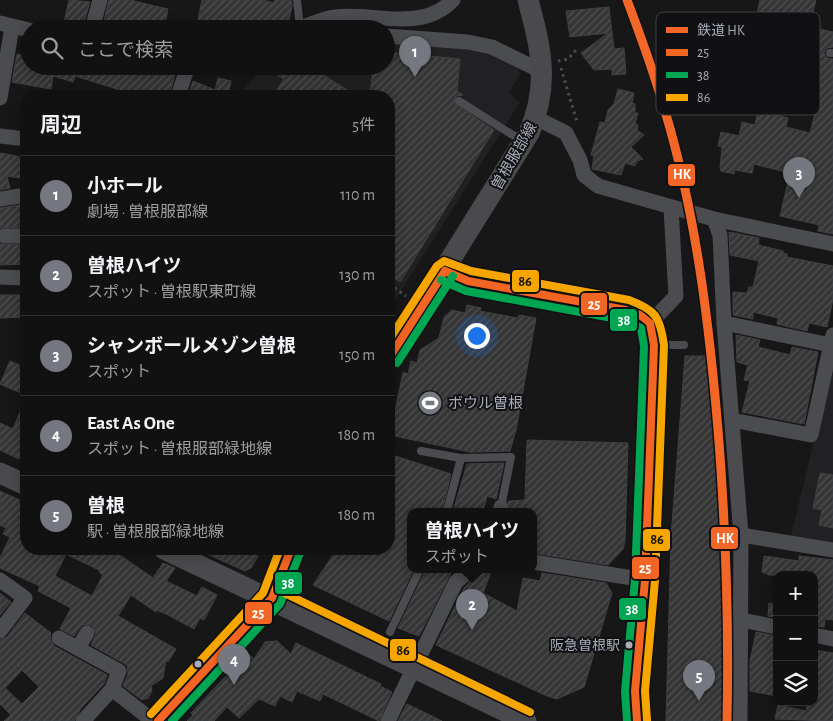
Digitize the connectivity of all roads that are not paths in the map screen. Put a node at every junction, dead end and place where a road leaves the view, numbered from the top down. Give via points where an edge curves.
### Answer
1 (100, 0) edge
2 (296, 0) edge
3 (453, 0) edge
4 (528, 0) edge
5 (94, 20) edge
6 (298, 20) edge
7 (324, 20) edge
8 (6, 25) edge
9 (20, 28) edge
10 (395, 37) edge
11 (551, 66) junction
12 (185, 75) edge
13 (180, 90) edge
14 (0, 98) edge
15 (459, 101) dead end
16 (536, 118) junction
17 (0, 136) edge
18 (20, 138) edge
19 (524, 142) junction
20 (20, 195) edge
21 (0, 200) edge
22 (670, 208) junction
23 (714, 219) junction
24 (4, 236) dead end
25 (20, 236) edge
26 (833, 244) edge
27 (445, 271) junction
28 (0, 277) edge
29 (20, 278) edge
30 (650, 323) junction
31 (724, 323) junction
32 (832, 340) edge
33 (684, 344) dead end
34 (654, 345) junction
35 (395, 349) edge
36 (732, 420) junction
37 (421, 451) dead end
38 (462, 458) junction
39 (0, 473) edge
40 (20, 479) edge
41 (448, 508) edge
42 (500, 508) edge
43 (741, 535) junction
44 (833, 550) edge
45 (177, 555) edge
46 (289, 555) edge
47 (537, 563) edge
48 (418, 573) edge
49 (466, 573) edge
50 (0, 580) edge
51 (645, 580) junction
52 (272, 598) junction
53 (741, 620) junction
54 (773, 626) edge
55 (0, 631) edge
56 (390, 632) dead end
57 (87, 633) dead end
58 (818, 636) edge
59 (59, 638) dead end
60 (833, 638) edge
61 (78, 648) junction
62 (414, 667) junction
63 (112, 688) junction
64 (83, 721) edge
65 (153, 721) edge
66 (158, 721) edge
67 (388, 721) edge
68 (526, 721) edge
69 (637, 721) edge
70 (740, 721) edge

1 - 5 street
2 - 6 lane
3 - 7 street via 444,10 414,20 334,17
4 - 11 street, 曽根服部線 via 541,47
8 - 9 street
8 - 14 street
10 - 11 street via 468,42
11 - 16 street, 曽根服部線
12 - 13 street
15 - 19 lane
16 - 19 street, 曽根服部線
16 - 22 street via 566,133 584,175 598,186
17 - 18 street
19 - 27 street, 曽根服部線
20 - 21 street
22 - 23 street
22 - 30 street via 676,296
23 - 26 street
23 - 31 street via 720,235
24 - 25 street
27 - 30 street via 468,280 626,310
27 - 35 street, 曽根服部線
28 - 29 street
30 - 34 street
31 - 32 street
31 - 36 street
32 - 36 street via 810,435
33 - 34 lane
34 - 51 street
36 - 43 street
37 - 38 lane
38 - 41 lane
38 - 42 lane via 511,457
39 - 40 street
43 - 44 street
43 - 53 street
45 - 52 street
46 - 52 street
47 - 51 street
48 - 56 lane
49 - 62 street via 456,582
50 - 55 street via 25,598
51 - 69 street via 635,691
52 - 62 street
52 - 66 street
53 - 54 street
53 - 70 street
57 - 61 street
58 - 60 street
59 - 61 street
61 - 63 street via 119,670
62 - 67 street
62 - 68 street
63 - 64 street
63 - 65 street

